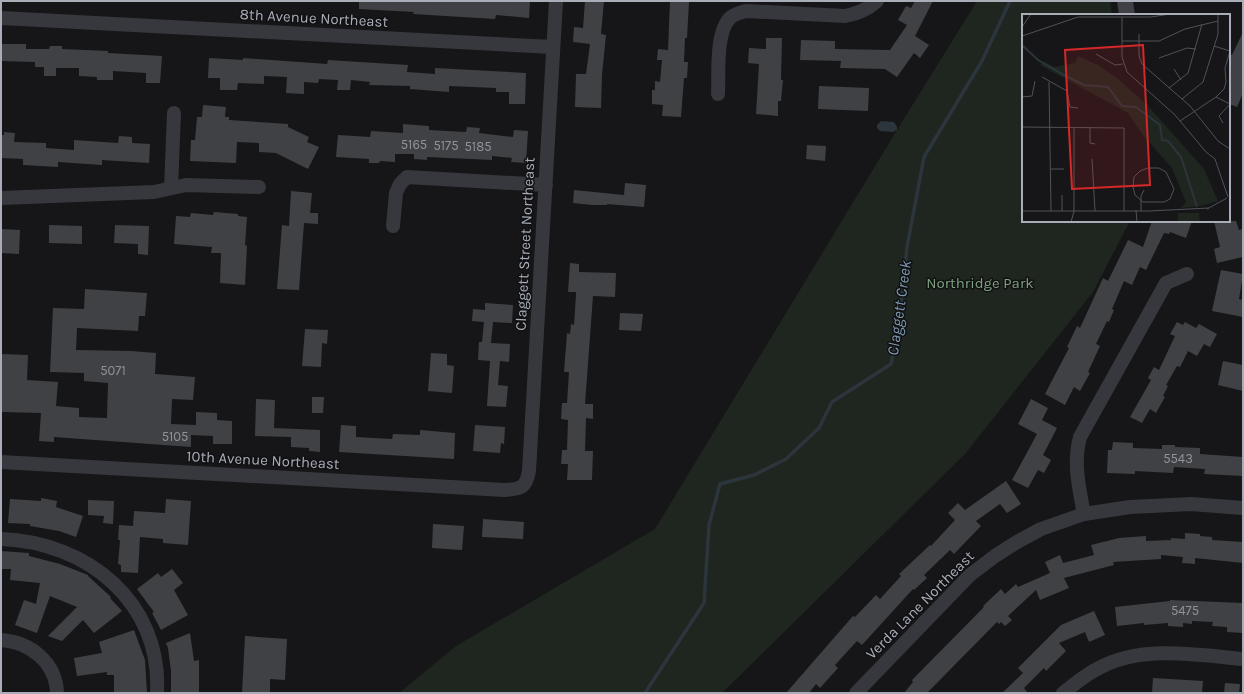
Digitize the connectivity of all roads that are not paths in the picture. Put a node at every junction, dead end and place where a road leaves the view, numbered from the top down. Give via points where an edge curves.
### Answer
1 (556, 1) edge
2 (877, 1) edge
3 (1, 18) edge
4 (553, 48) junction
5 (718, 94) dead end
6 (174, 113) dead end
7 (546, 185) junction
8 (259, 187) dead end
9 (171, 188) junction
10 (1, 198) edge
11 (393, 226) dead end
12 (1187, 274) dead end
13 (1, 462) edge
14 (522, 487) joint
15 (1243, 508) edge
16 (1084, 514) junction
17 (1, 539) edge
18 (1, 640) edge
19 (1243, 659) edge
20 (57, 693) edge
21 (157, 693) edge
22 (856, 693) edge
23 (1063, 693) edge

1 - 4 street, Claggett Street Northeast
2 - 5 street via 870,8 845,16 746,11 732,16 723,28 720,42
3 - 4 street, 8th Avenue Northeast
4 - 7 street, Claggett Street Northeast
6 - 9 street
7 - 11 street via 407,178 396,192
7 - 14 street, Claggett Street Northeast via 529,471 527,481
8 - 9 street via 186,185
9 - 10 street via 154,192
12 - 16 street via 1166,283 1081,433 1077,446 1076,473
13 - 14 street, 10th Avenue Northeast via 505,490
15 - 16 street, Verda Lane Northeast via 1191,504 1155,505
16 - 22 street, Verda Lane Northeast via 1042,529 1017,542 970,575
17 - 21 street via 37,542 65,552 92,566 115,585 142,620 150,639 157,670
18 - 20 street via 18,643 37,653 54,675
19 - 23 street via 1149,654 1121,659 1101,666

